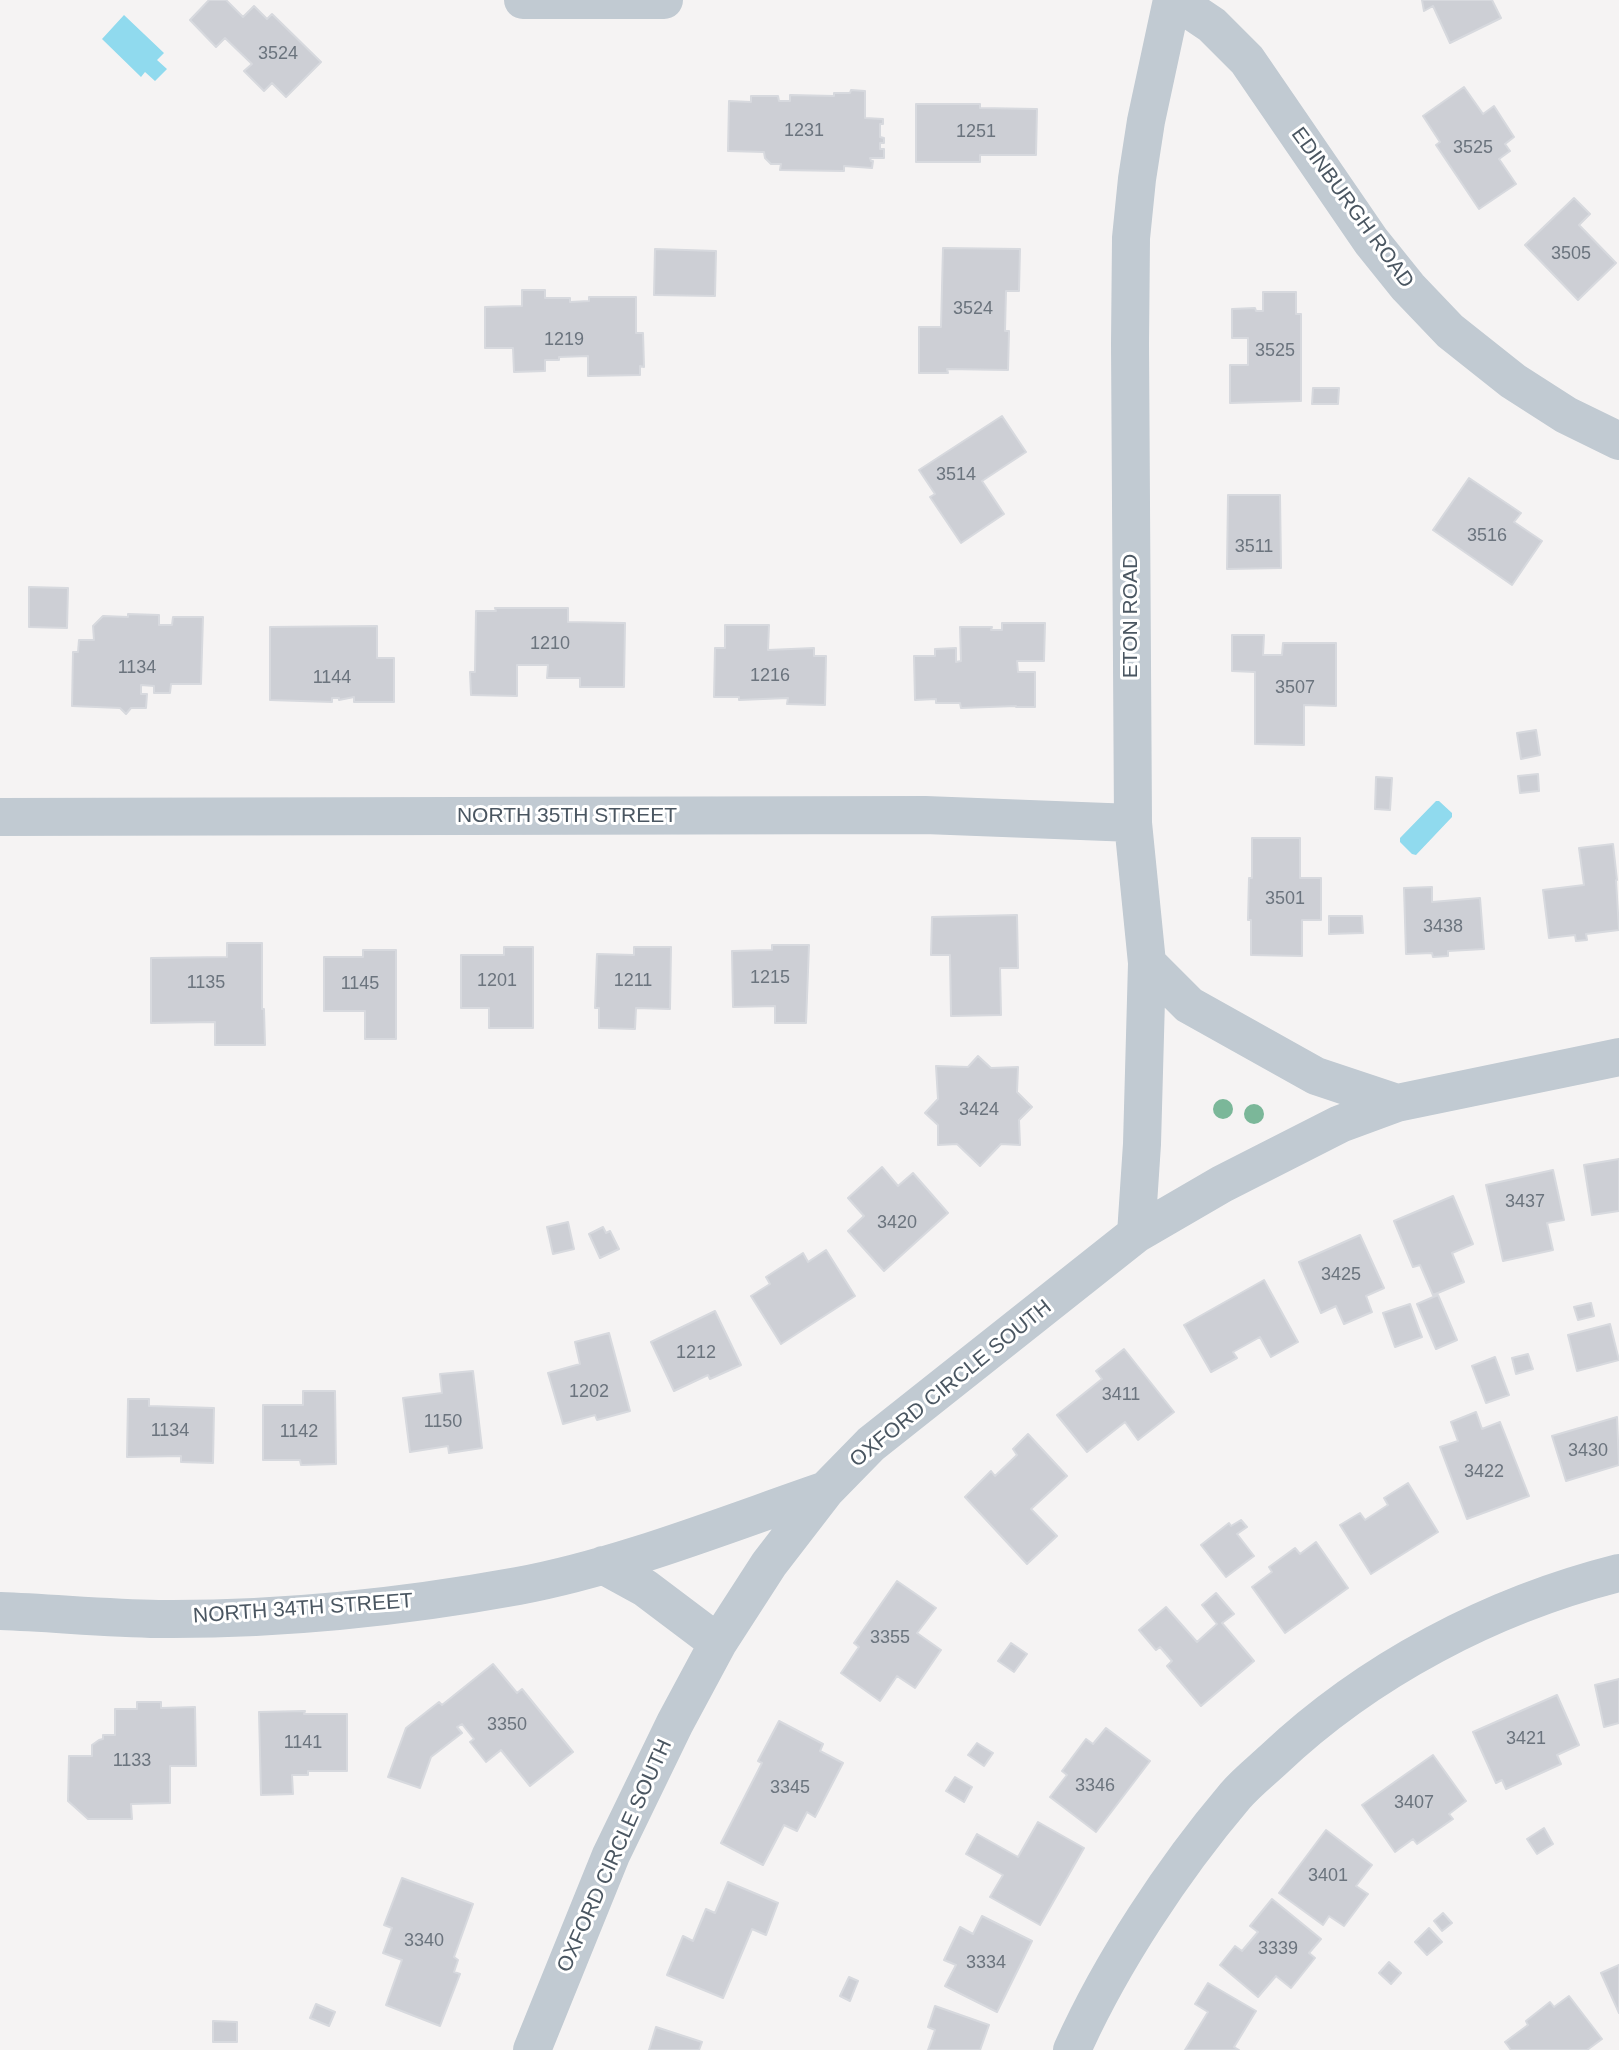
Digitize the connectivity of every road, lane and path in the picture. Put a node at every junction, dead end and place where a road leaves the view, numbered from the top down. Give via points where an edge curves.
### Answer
1 (523, 0) edge
2 (664, 0) edge
3 (1173, 0) edge
4 (1619, 441) edge
5 (0, 817) edge
6 (1133, 823) junction
7 (1147, 963) junction
8 (1619, 1056) edge
9 (1397, 1103) junction
10 (1136, 1234) junction
11 (826, 1490) junction
12 (603, 1565) junction
13 (1619, 1573) edge
14 (0, 1611) edge
15 (718, 1643) junction
16 (532, 2050) edge
17 (1072, 2050) edge

1 - 2 street
3 - 4 street, EDINBURGH ROAD via 1212,25 1247,60 1371,241 1450,331 1513,381
3 - 6 street, ETON ROAD via 1146,121 1131,238
5 - 6 street, NORTH 35TH STREET via 925,815
6 - 7 street, ETON ROAD
7 - 9 street via 1189,1005 1316,1076
7 - 10 street, ETON ROAD
8 - 9 street, OXFORD CIRCLE SOUTH
9 - 10 street, OXFORD CIRCLE SOUTH via 1328,1130
10 - 11 street, OXFORD CIRCLE SOUTH via 871,1444
11 - 12 street, NORTH 34TH STREET
11 - 15 street, OXFORD CIRCLE SOUTH via 769,1564
12 - 14 street, NORTH 34TH STREET via 519,1586 362,1608 158,1619
12 - 15 street via 645,1588
13 - 17 street via 1509,1609 1433,1645 1361,1689 1294,1740 1236,1795 1159,1896
15 - 16 street, OXFORD CIRCLE SOUTH via 611,1855

